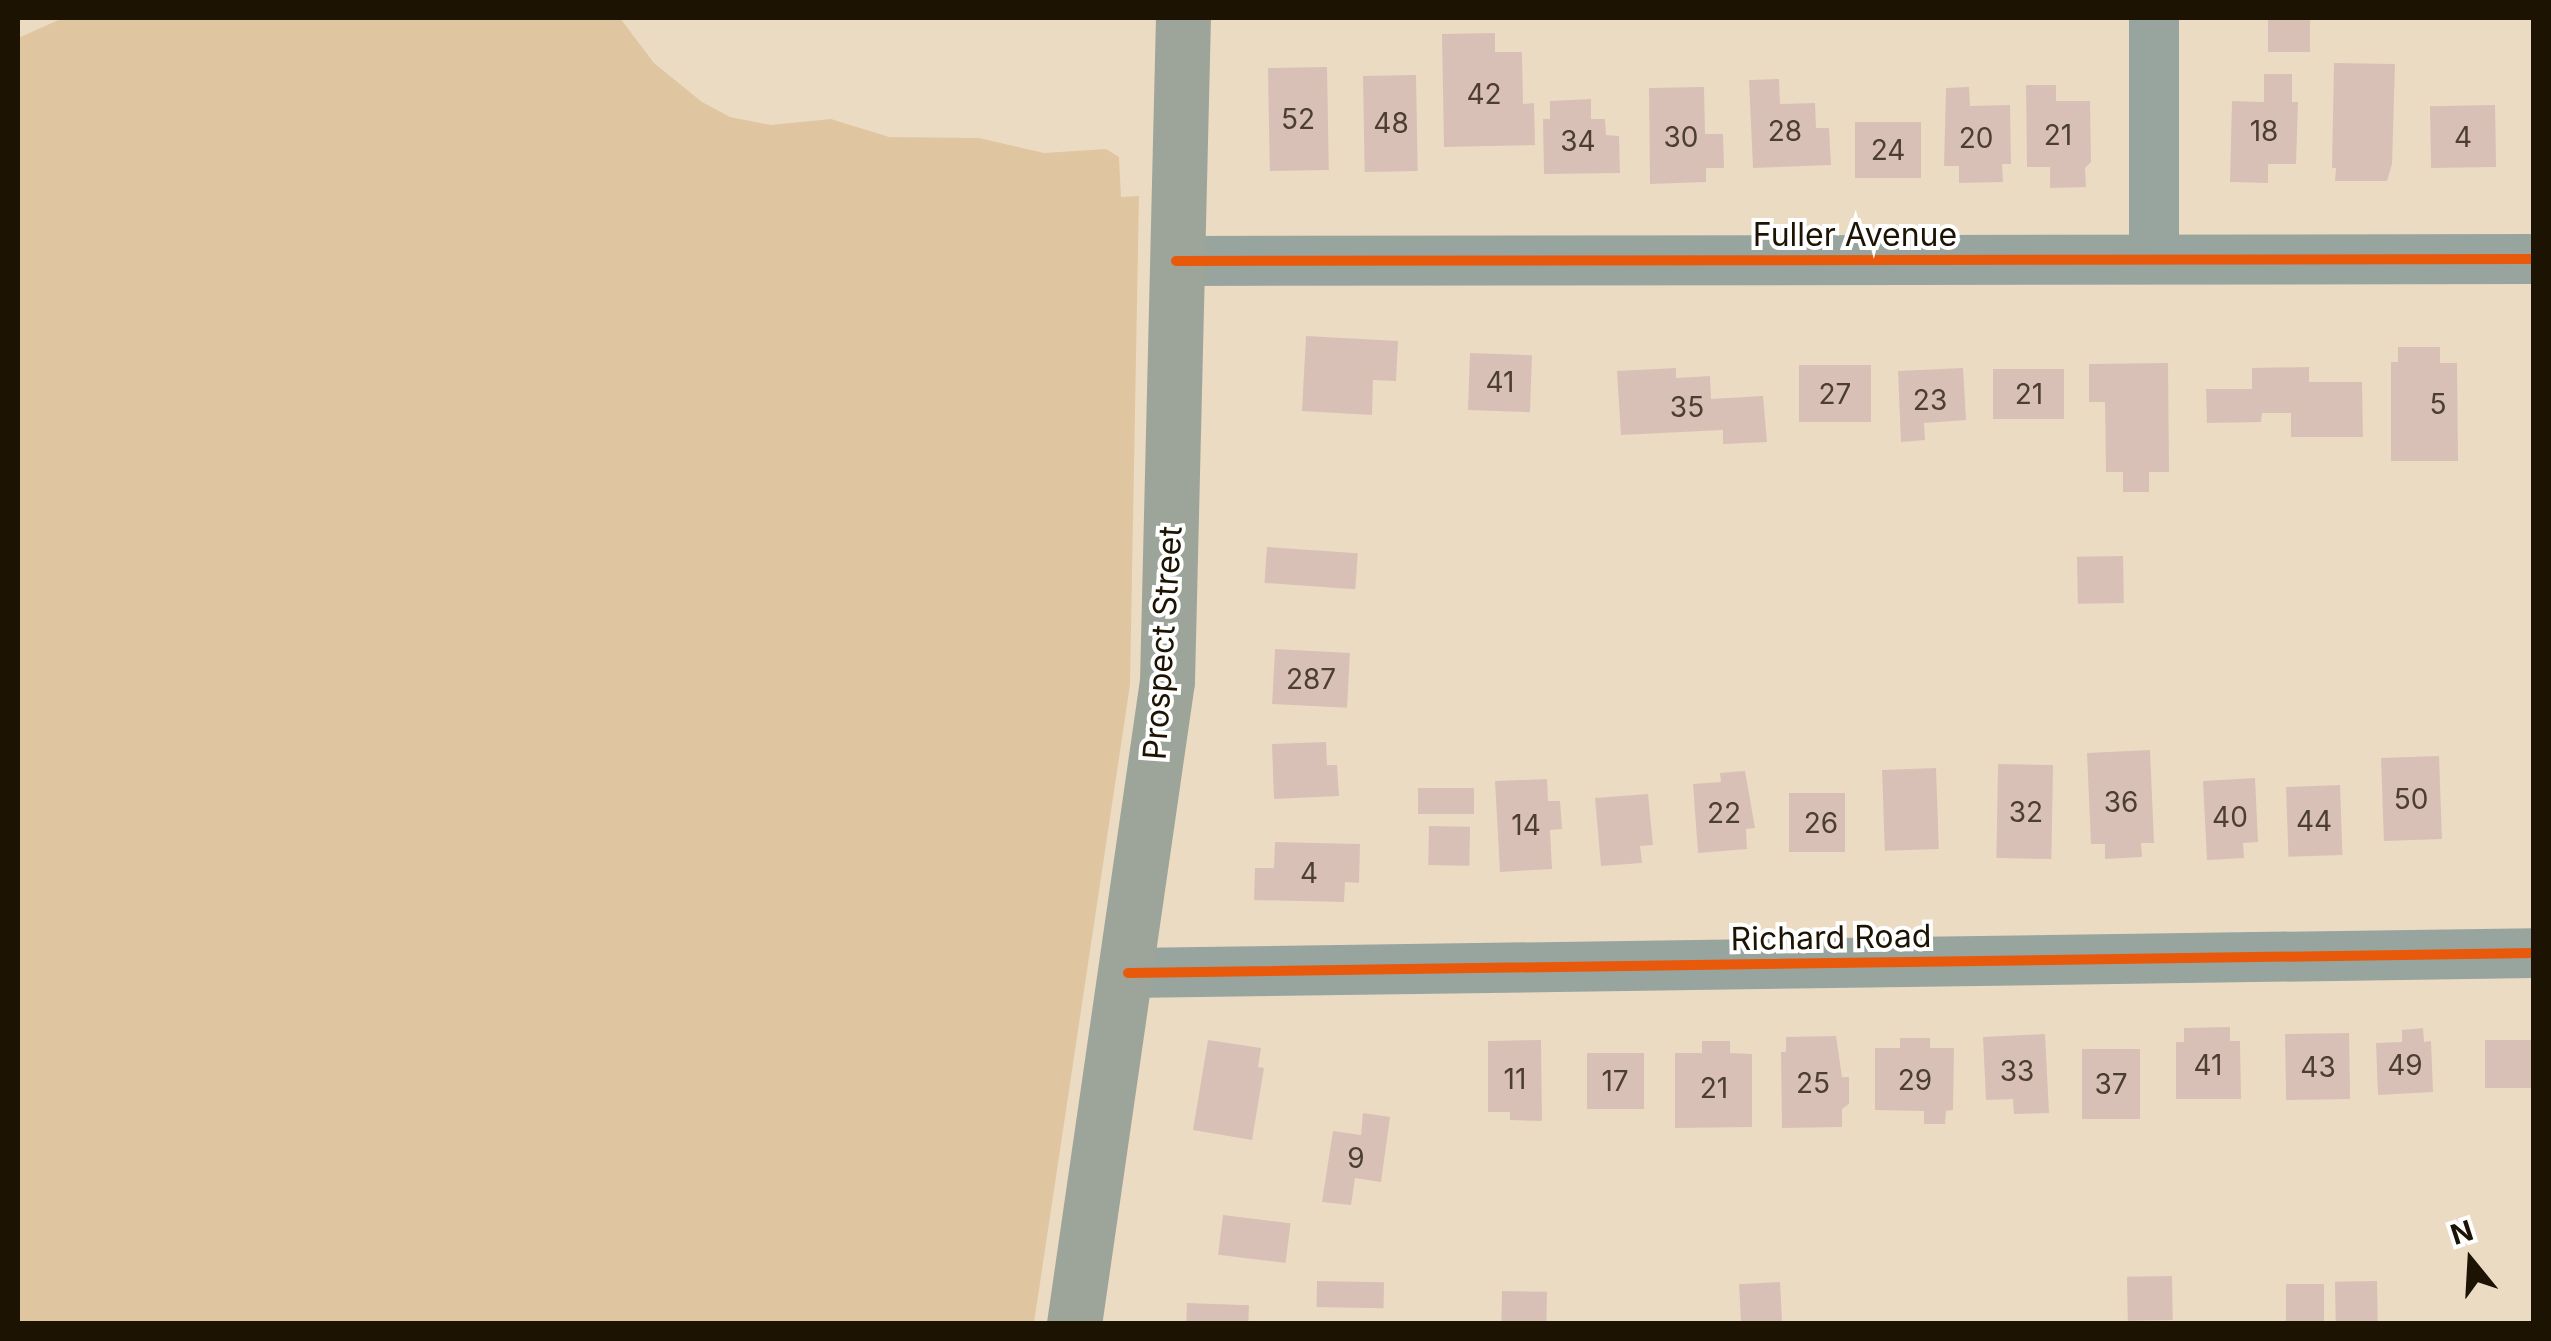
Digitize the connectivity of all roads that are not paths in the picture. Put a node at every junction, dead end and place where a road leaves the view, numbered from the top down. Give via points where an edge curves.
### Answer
1 (1184, 18) edge
2 (2154, 18) edge
3 (2154, 258) junction
4 (2534, 260) edge
5 (1176, 262) junction
6 (2534, 953) edge
7 (1128, 972) junction
8 (1074, 1324) edge

1 - 5 main road, Prospect Street
2 - 3 street
3 - 4 street, Fuller Avenue
3 - 5 street, Fuller Avenue
5 - 7 main road, Prospect Street via 1167,682
6 - 7 street, Richard Road
7 - 8 main road, Prospect Street

